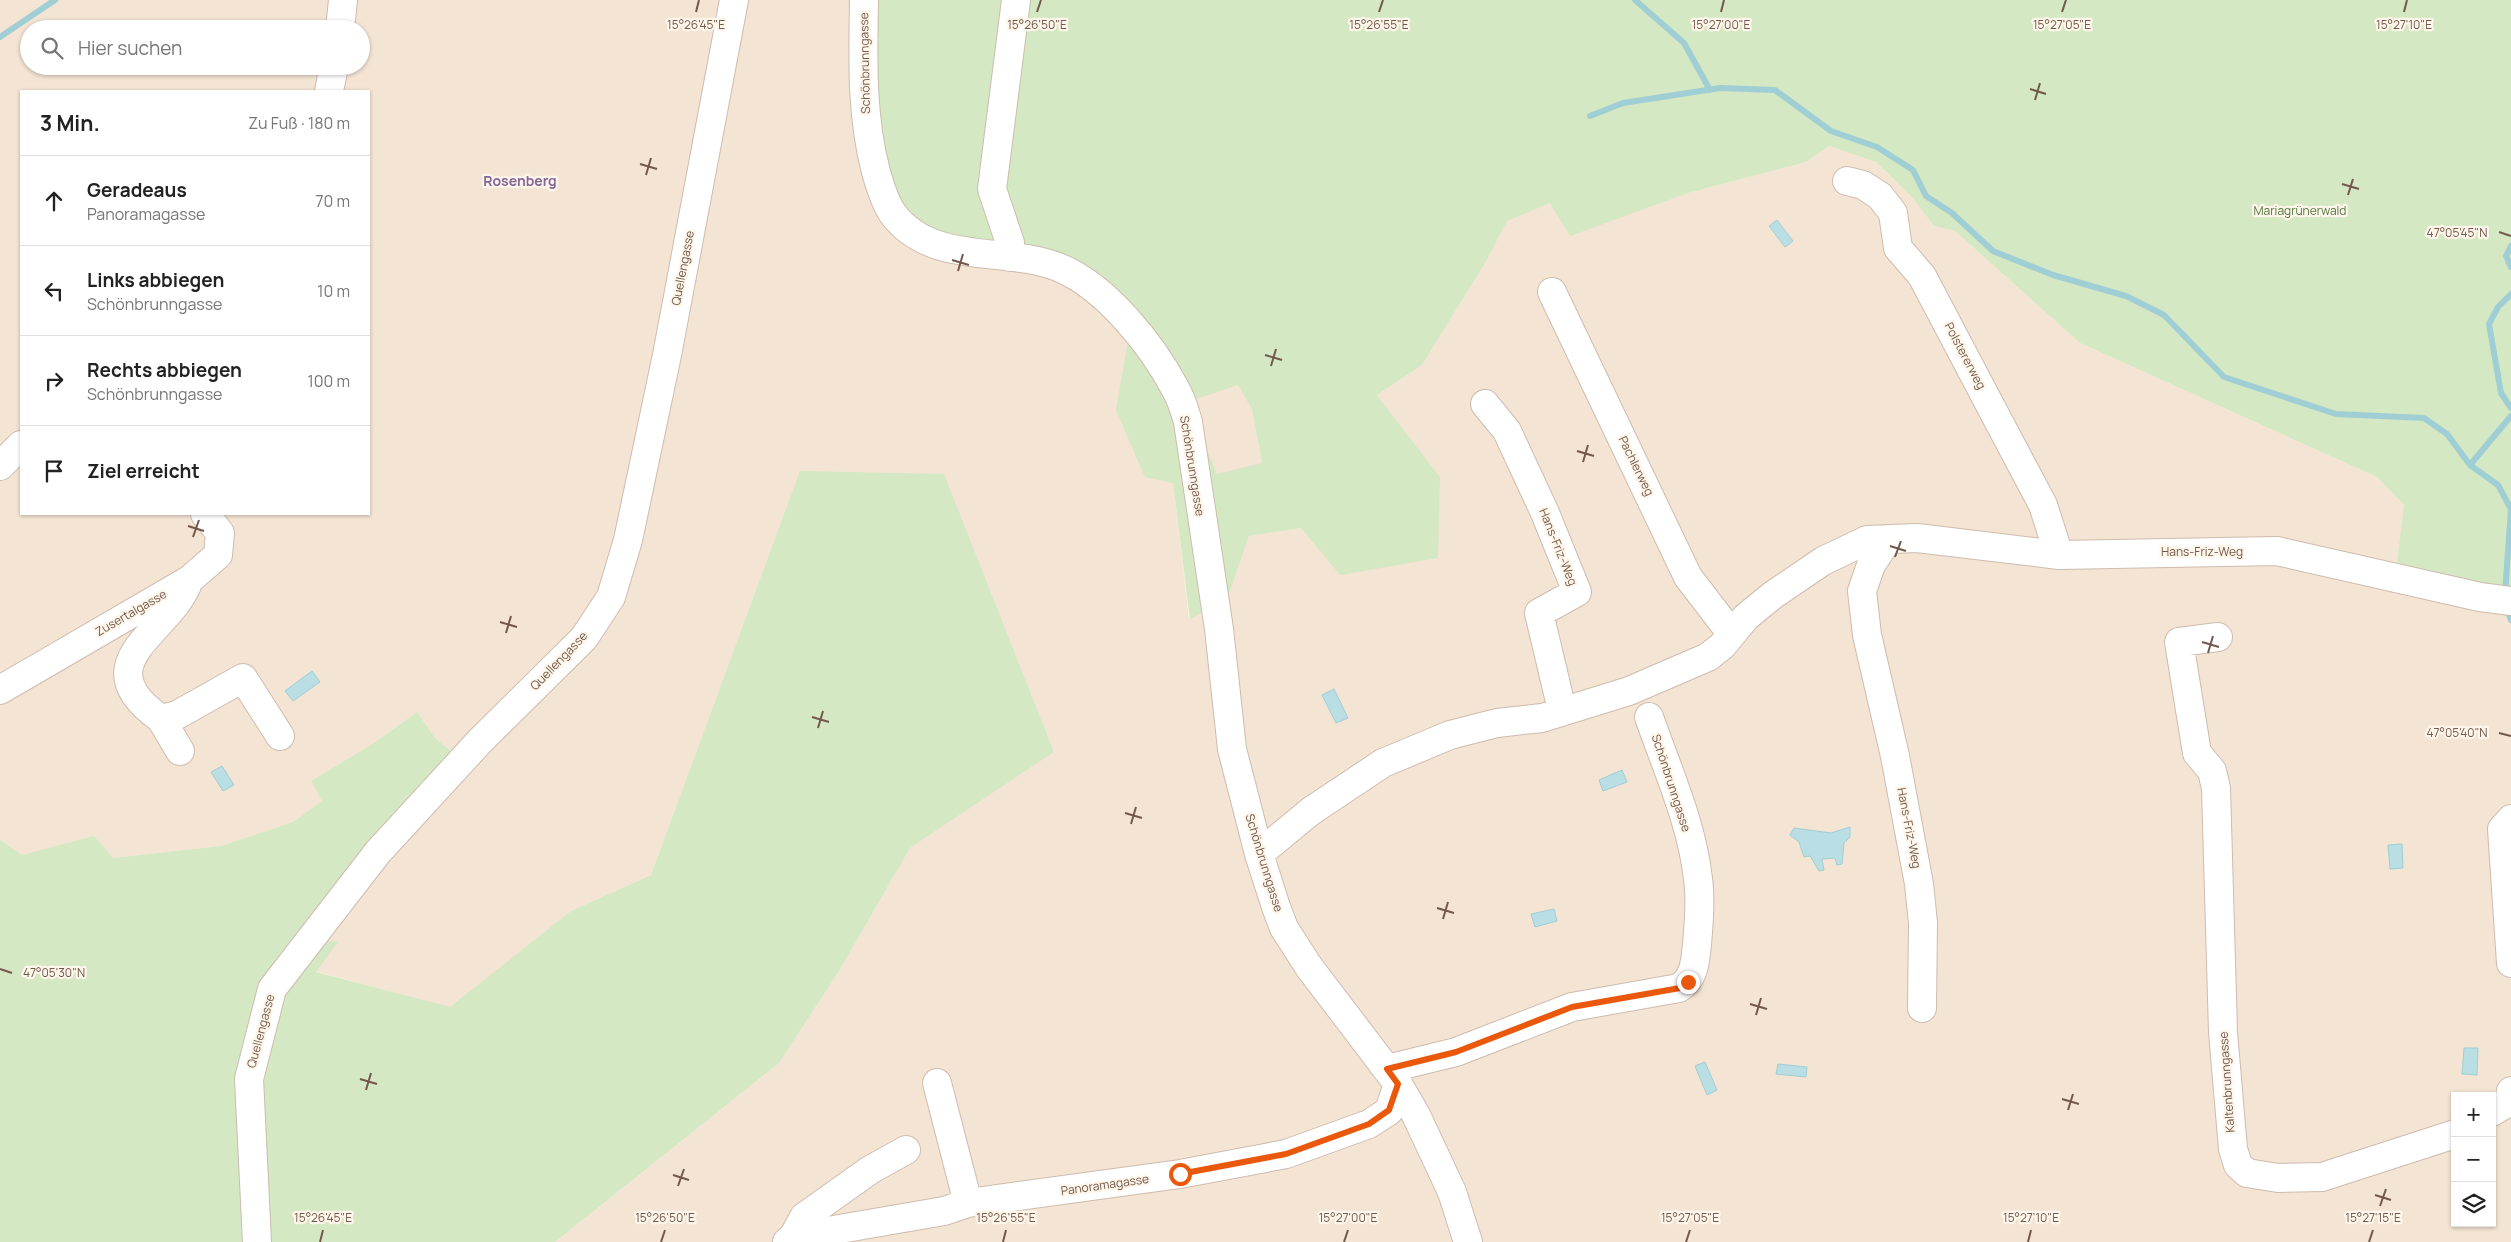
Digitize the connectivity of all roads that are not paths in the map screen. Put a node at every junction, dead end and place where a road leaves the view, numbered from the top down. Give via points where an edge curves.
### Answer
1 (343, 0) edge
2 (734, 0) edge
3 (864, 0) edge
4 (1016, 0) edge
5 (341, 20) edge
6 (332, 75) edge
7 (329, 90) edge
8 (1847, 181) dead end
9 (1010, 257) junction
10 (1552, 292) dead end
11 (1485, 404) dead end
12 (20, 446) edge
13 (0, 466) edge
14 (205, 515) edge
15 (1888, 538) junction
16 (2060, 555) junction
17 (189, 580) junction
18 (2506, 601) edge
19 (1731, 633) junction
20 (2218, 637) dead end
21 (0, 690) edge
22 (1562, 710) junction
23 (1649, 717) dead end
24 (160, 719) junction
25 (280, 736) dead end
26 (180, 751) dead end
27 (2511, 819) edge
28 (1259, 854) junction
29 (2511, 963) edge
30 (1922, 1008) dead end
31 (1393, 1076) junction
32 (937, 1083) dead end
33 (2511, 1091) edge
34 (2496, 1110) edge
35 (2451, 1135) edge
36 (906, 1150) dead end
37 (968, 1203) junction
38 (790, 1240) edge
39 (257, 1242) edge
40 (1468, 1242) edge

1 - 5 street
2 - 39 street, Quellengasse via 667,355 628,540 611,597 584,638 480,741 378,852 272,989 249,1079
3 - 9 street, Schönbrunngasse via 863,91 868,141 880,187 893,214 912,232 930,242 956,250
4 - 9 street via 992,189 1010,243
6 - 7 street
8 - 16 street, Polstererweg via 1863,185 1880,196 1893,213 1898,248 1922,276 2043,505
9 - 28 street, Schönbrunngasse via 1058,268 1111,303 1163,366 1178,392 1188,422 1219,630 1232,749
10 - 19 street, Pachlerweg via 1688,577
11 - 22 street, Hans-Friz-Weg via 1507,431 1577,592 1539,613
12 - 13 street
14 - 17 street, Zusertalgasse via 220,533 218,555
15 - 16 street, Hans-Friz-Weg via 1917,538
15 - 19 street, Hans-Friz-Weg via 1867,540 1823,561 1773,595
15 - 30 street, Hans-Friz-Weg via 1871,565 1862,592 1867,635 1895,756 1919,884 1923,923
16 - 18 street, Hans-Friz-Weg via 2277,551
17 - 21 street, Zusertalgasse
17 - 24 street via 182,596 130,658 129,682 138,700
19 - 22 street, Hans-Friz-Weg via 1708,657 1629,691
20 - 35 street, Kaltenbrunngasse via 2179,642 2197,753 2212,771 2216,788 2223,1032 2232,1150 2238,1165 2247,1172 2278,1178 2322,1177
22 - 28 street, Hans-Friz-Weg via 1542,718 1497,723 1450,735 1383,763 1311,811
23 - 31 street, Schönbrunngasse via 1685,818 1698,879 1696,955 1694,971 1688,982 1680,988 1572,1007
24 - 25 street via 177,715 243,678
24 - 26 street
27 - 29 street via 2502,829
28 - 31 street, Schönbrunngasse via 1284,928 1328,994
31 - 37 street, Panoramagasse via 1389,1110 1369,1124 1286,1154 1180,1174
31 - 40 street, Schönbrunngasse via 1449,1184
32 - 37 street
33 - 34 street via 2509,1102
36 - 38 street via 870,1170 804,1217
37 - 38 street, Panoramagasse via 944,1211

